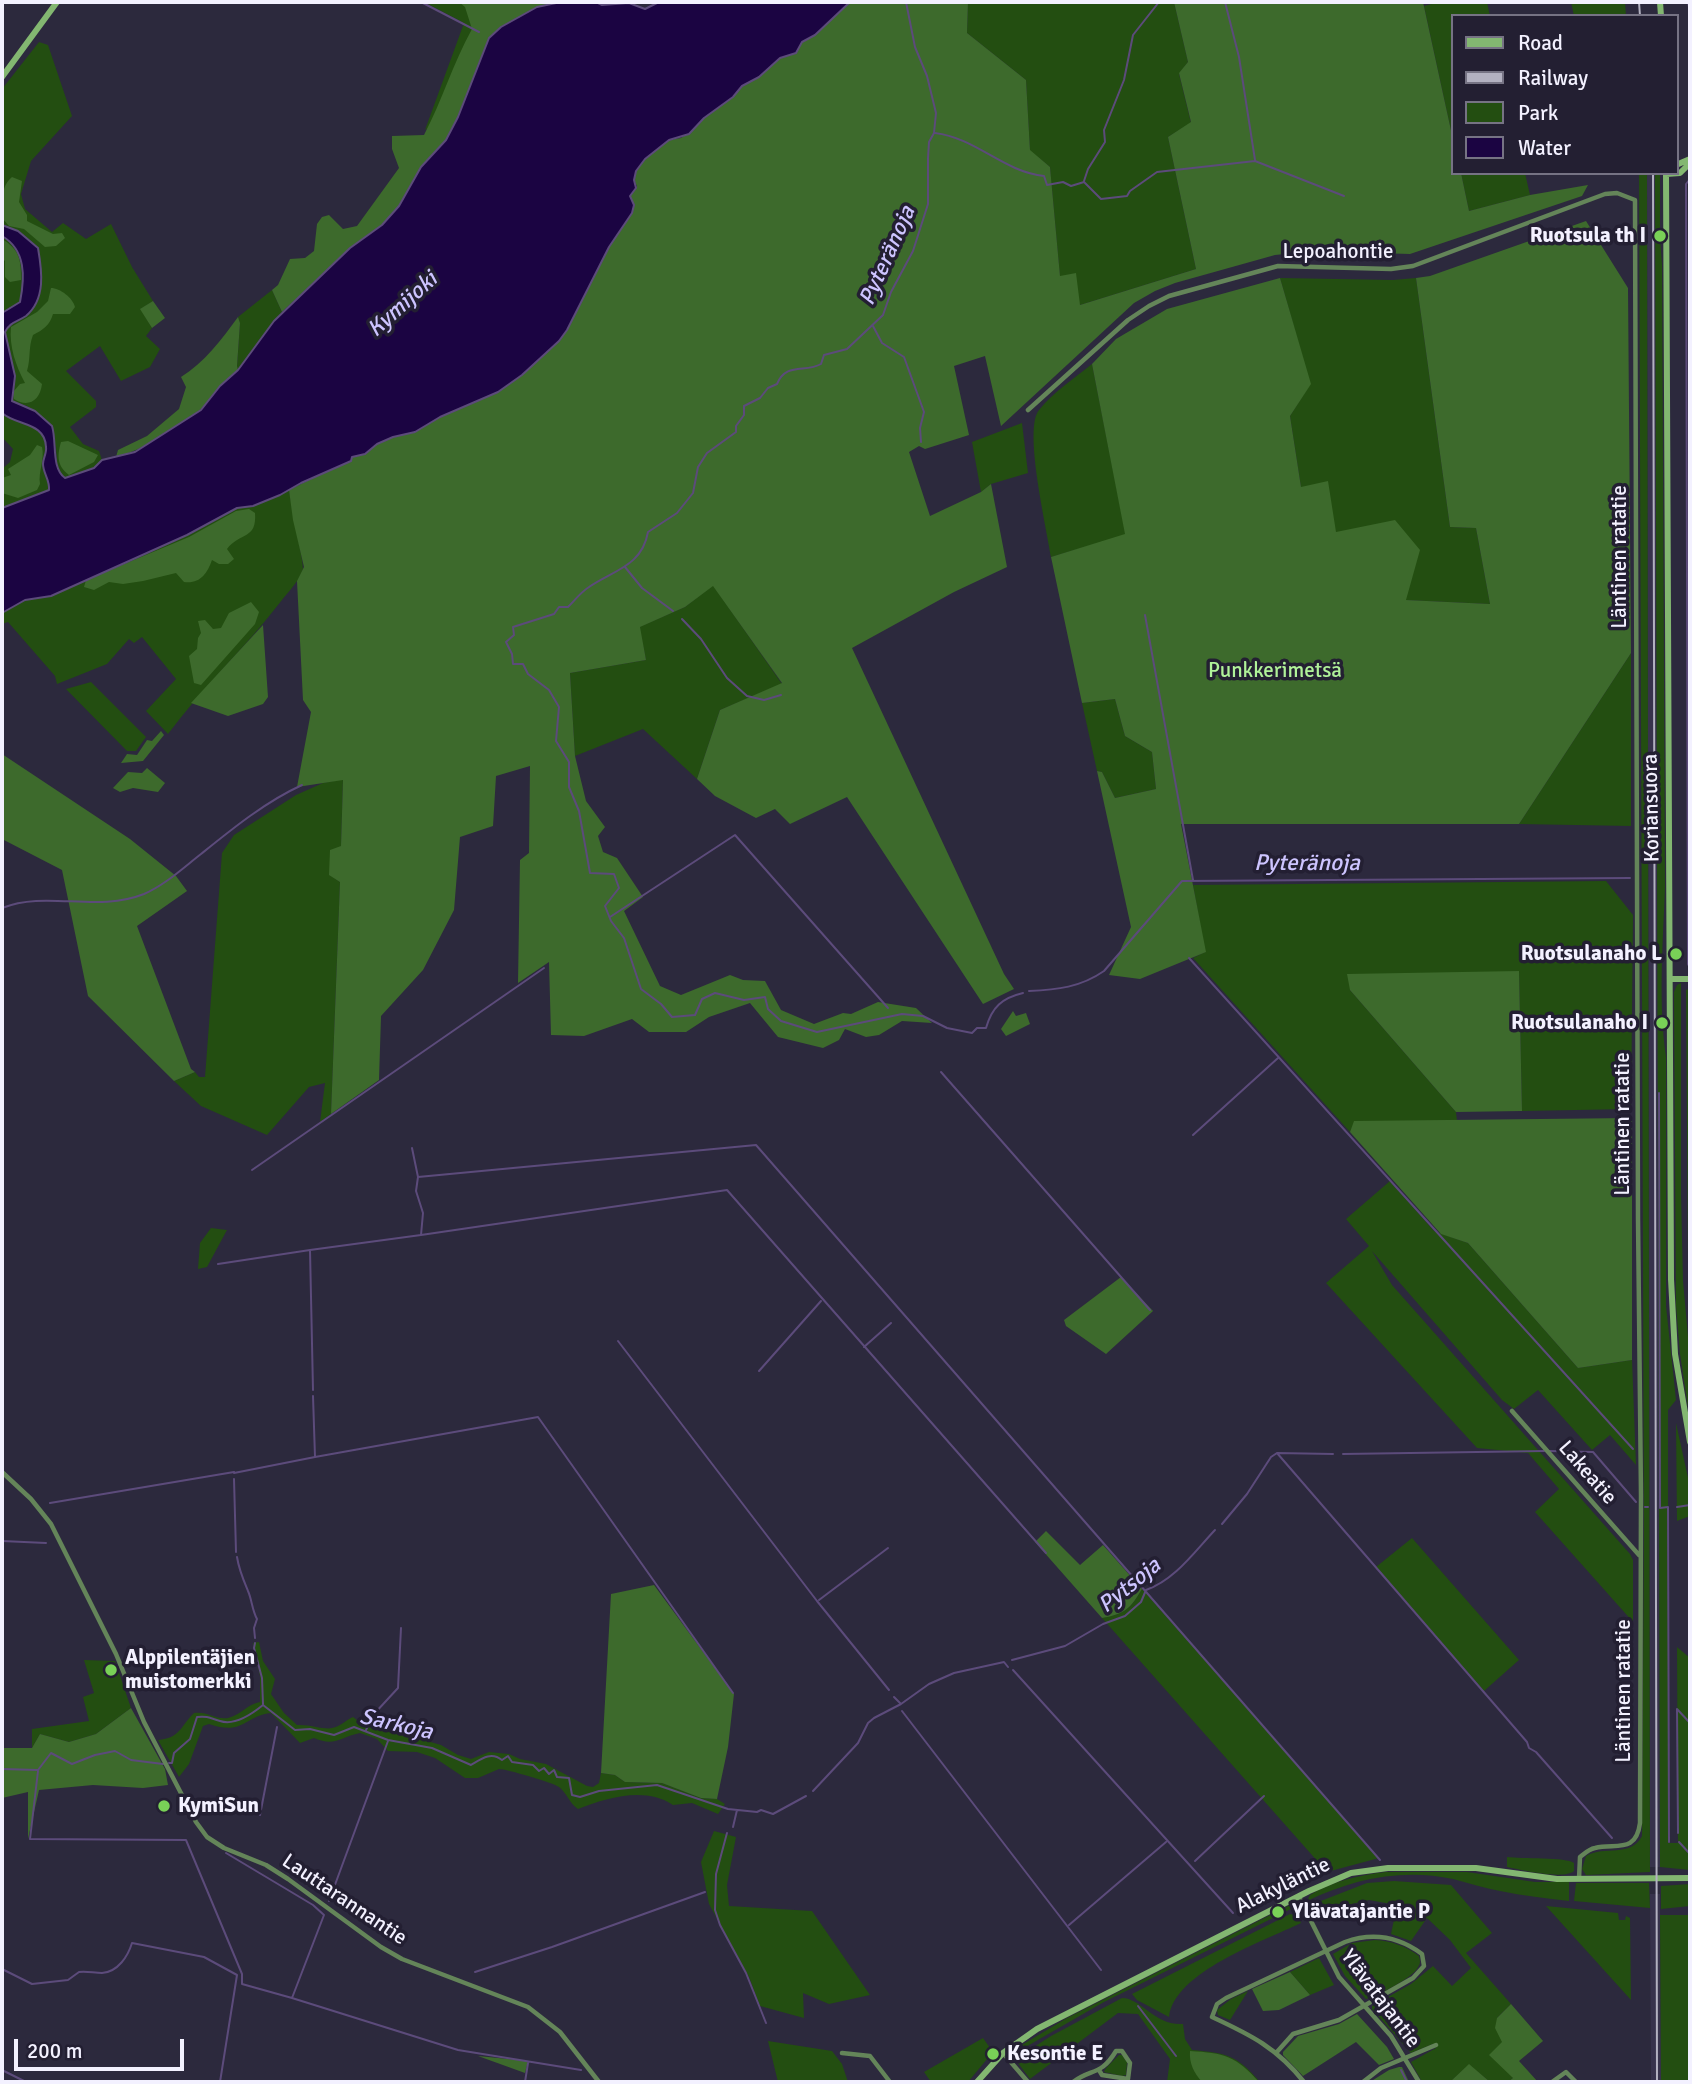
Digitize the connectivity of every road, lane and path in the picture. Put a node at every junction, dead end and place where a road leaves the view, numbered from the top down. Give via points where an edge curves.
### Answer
1 (57, 2) edge
2 (2, 77) edge
3 (1666, 175) edge
4 (1635, 200) joint
5 (1028, 410) dead end
6 (1670, 979) junction
7 (1690, 979) edge
8 (1512, 1411) dead end
9 (1690, 1442) edge
10 (2, 1472) edge
11 (1640, 1555) junction
12 (1579, 1878) junction
13 (1690, 1878) edge
14 (1299, 1897) junction
15 (1325, 1951) junction
16 (1364, 2006) junction
17 (1436, 2045) dead end
18 (842, 2053) dead end
19 (1003, 2053) junction
20 (1276, 2053) junction
21 (1405, 2059) junction
22 (1099, 2070) junction
23 (599, 2082) edge
24 (890, 2082) edge
25 (977, 2082) edge
26 (1028, 2082) edge
27 (1073, 2082) edge
28 (1304, 2082) edge
29 (1363, 2082) edge
30 (1419, 2082) edge
31 (1552, 2082) edge
32 (1576, 2082) edge

1 - 2 main road
3 - 6 main road, Koriansuora
4 - 5 street, Lepoahontie via 1605,194 1412,266 1285,266 1169,296 1128,320
4 - 11 street, Läntinen ratatie
6 - 7 main road
6 - 9 main road, Koriansuora via 1672,1307
8 - 11 street, Lakeatie
10 - 23 street, Lauttarannantie via 51,1524 116,1654 144,1722 202,1831 214,1842 288,1879 402,1959 528,2007 560,2032
11 - 12 street, Läntinen ratatie via 1639,1831 1630,1844 1596,1847 1580,1857
12 - 13 main road, Alakyläntie
12 - 14 main road, Alakyläntie via 1476,1868 1388,1868 1351,1872
14 - 15 street, Ylävatajantie
14 - 19 main road, Alakyläntie via 1073,2010
15 - 16 street, Ylävatajantie via 1339,1977
15 - 16 street via 1351,1939 1378,1936 1422,1954 1424,1966 1419,1973
15 - 20 street via 1217,2004 1212,2017 1247,2032
16 - 20 street via 1339,2020 1293,2034
16 - 21 street, Ylävatajantie
17 - 21 street
18 - 24 street via 870,2056
19 - 25 main road, Alakyläntie
19 - 26 street
20 - 28 street
21 - 29 street via 1381,2068
21 - 30 street, Ylävatajantie
22 - 22 street via 1116,2051 1130,2063 1128,2079 1102,2075
22 - 27 street
31 - 32 street via 1566,2072

